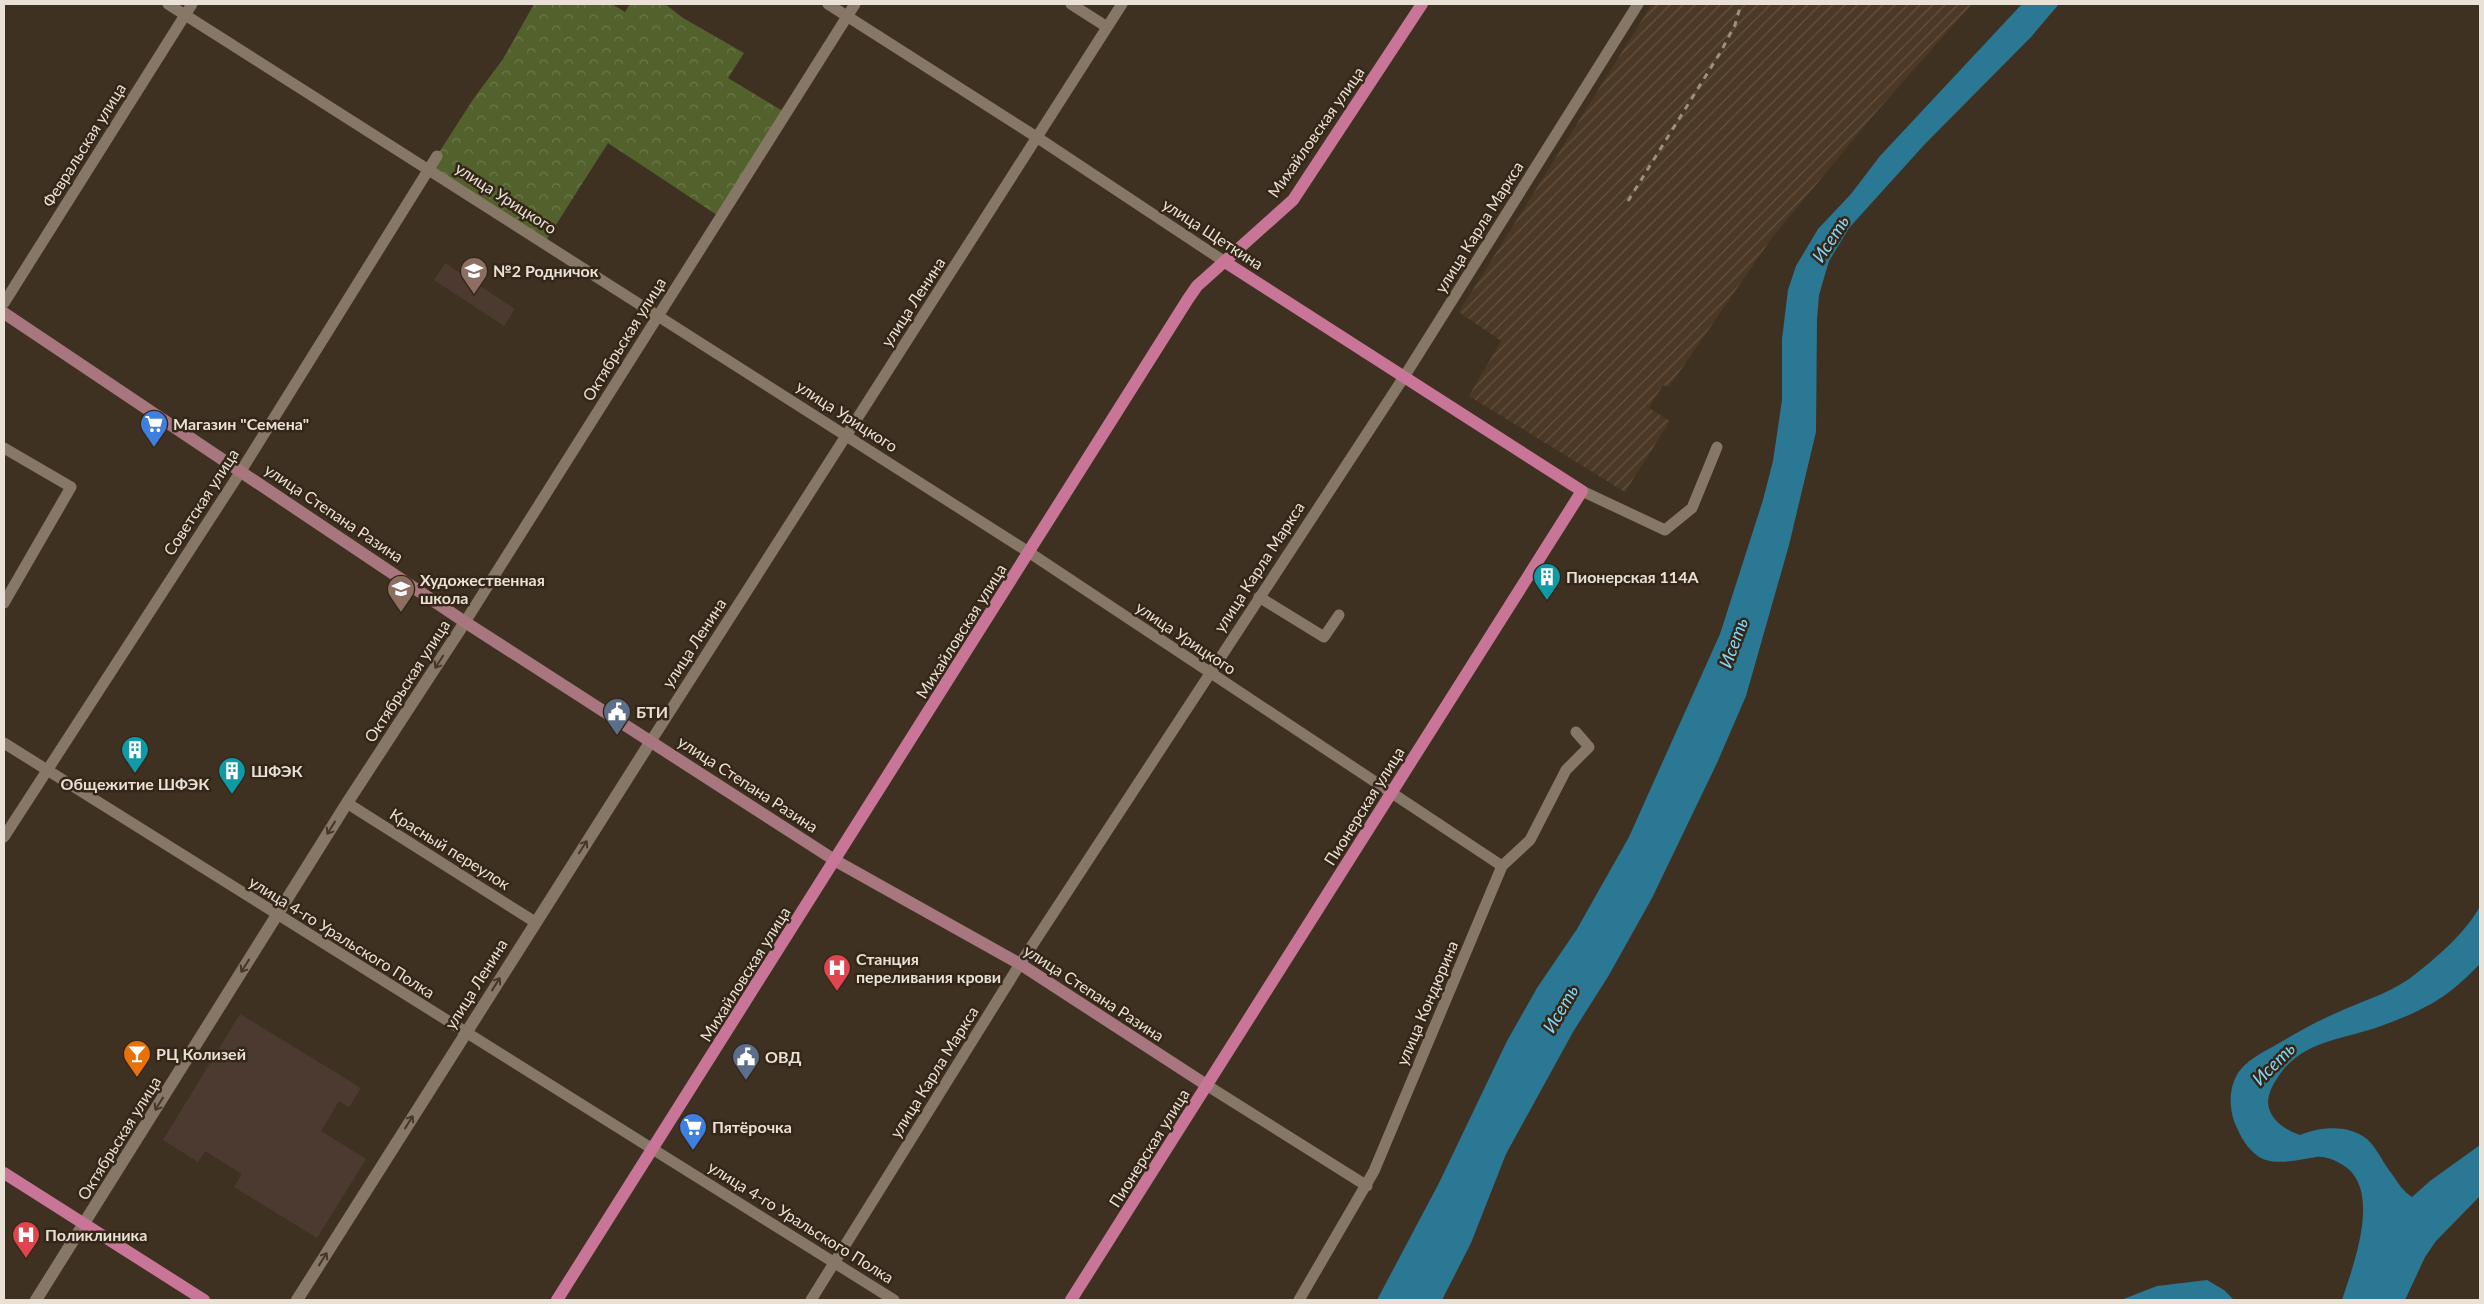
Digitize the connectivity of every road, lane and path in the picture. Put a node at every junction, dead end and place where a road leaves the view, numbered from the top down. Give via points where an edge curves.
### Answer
1 (168, 4) edge
2 (192, 4) edge
3 (828, 4) edge
4 (855, 4) edge
5 (1071, 4) edge
6 (1122, 4) edge
7 (1422, 4) edge
8 (1638, 4) edge
9 (185, 14) junction
10 (848, 16) junction
11 (1107, 27) junction
12 (1038, 138) junction
13 (437, 156) dead end
14 (429, 168) junction
15 (1225, 262) junction
16 (4, 303) edge
17 (4, 313) edge
18 (658, 315) junction
19 (1404, 378) junction
20 (847, 435) junction
21 (1717, 447) dead end
22 (4, 448) edge
23 (241, 470) junction
24 (1582, 491) junction
25 (1030, 553) junction
26 (1259, 597) junction
27 (4, 603) edge
28 (1340, 615) dead end
29 (465, 622) junction
30 (1209, 673) junction
31 (1576, 732) dead end
32 (651, 741) junction
33 (4, 743) edge
34 (46, 770) junction
35 (1392, 793) junction
36 (347, 803) junction
37 (4, 837) edge
38 (836, 861) junction
39 (1502, 866) junction
40 (277, 915) junction
41 (535, 922) junction
42 (1020, 964) junction
43 (465, 1034) junction
44 (1208, 1086) junction
45 (653, 1148) junction
46 (4, 1172) edge
47 (1367, 1186) junction
48 (84, 1224) junction
49 (834, 1263) junction
50 (36, 1300) edge
51 (204, 1300) edge
52 (297, 1300) edge
53 (557, 1300) edge
54 (811, 1300) edge
55 (894, 1300) edge
56 (1071, 1300) edge
57 (1299, 1300) edge

1 - 9 street, улица Урицкого
2 - 9 street, Февральская улица
3 - 10 street, улица Щеткина
4 - 10 street, Октябрьская улица
5 - 11 street
6 - 11 street, улица Ленина
7 - 15 main road, Михайловская улица via 1293,200
8 - 19 street, улица Карла Маркса
9 - 14 street, улица Урицкого
9 - 16 street, Февральская улица
10 - 12 street, улица Щеткина
10 - 18 street, Октябрьская улица
11 - 12 street, улица Ленина
12 - 15 street, улица Щеткина
12 - 20 street, улица Ленина
13 - 14 street, Советская улица
14 - 18 street, улица Урицкого
14 - 23 street, Советская улица
15 - 19 main road, улица Щеткина
15 - 25 main road, Михайловская улица via 1197,286 1188,299
17 - 23 main road, улица Степана Разина
18 - 20 street, улица Урицкого
18 - 29 street, Октябрьская улица
19 - 24 main road, улица Щеткина
19 - 26 street, улица Карла Маркса
20 - 25 street, улица Урицкого
20 - 32 street, улица Ленина
21 - 24 street via 1692,508 1665,530
22 - 27 street via 71,487
23 - 29 main road, улица Степана Разина
23 - 34 street, Советская улица
24 - 35 main road, Пионерская улица
25 - 30 street, улица Урицкого
25 - 38 main road, Михайловская улица
26 - 28 street via 1324,637
26 - 30 street, улица Карла Маркса
29 - 32 main road, улица Степана Разина
29 -> 36 street, Октябрьская улица
30 - 35 street, улица Урицкого
30 - 42 street, улица Карла Маркса
31 - 39 street, улица Кондюрина via 1589,747 1566,770 1530,840
32 - 38 main road, улица Степана Разина
41 -> 32 street, улица Ленина
33 - 34 street, улица 4-го Уральского Полка
34 - 37 street, Советская улица
34 - 40 street, улица 4-го Уральского Полка
35 - 39 street, улица Урицкого
35 - 44 main road, Пионерская улица
36 -> 40 street, Октябрьская улица
36 - 41 street, Красный переулок
38 - 42 main road, улица Степана Разина
38 - 45 main road, Михайловская улица
39 - 47 street, улица Кондюрина
40 - 43 street, улица 4-го Уральского Полка
40 -> 48 street, Октябрьская улица
43 -> 41 street, улица Ленина
42 - 44 main road, улица Степана Разина
42 - 49 street, улица Карла Маркса
43 - 45 street, улица 4-го Уральского Полка
52 -> 43 street, улица Ленина
44 - 47 street
44 - 56 main road, Пионерская улица
45 - 49 street, улица 4-го Уральского Полка
45 - 53 main road, Михайловская улица
46 - 48 main road
47 - 57 street, улица Кондюрина
48 - 50 street, Октябрьская улица
48 - 51 main road
49 - 54 street, улица Карла Маркса
49 - 55 street, улица 4-го Уральского Полка

